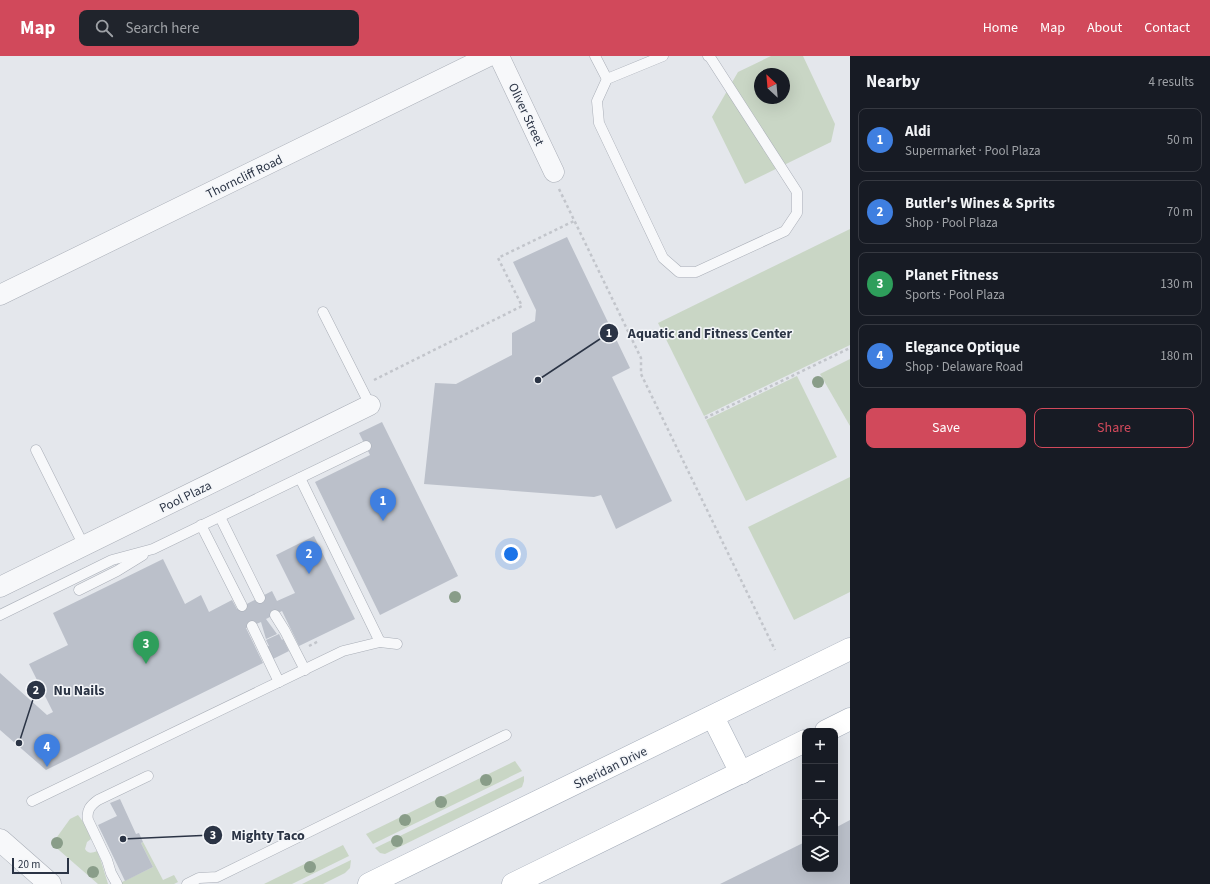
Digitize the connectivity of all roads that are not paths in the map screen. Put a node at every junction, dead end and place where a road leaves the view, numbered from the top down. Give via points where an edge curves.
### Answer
1 (489, 56) edge
2 (499, 56) edge
3 (595, 56) edge
4 (663, 56) edge
5 (708, 56) edge
6 (607, 79) junction
7 (554, 172) road end
8 (0, 295) edge
9 (323, 312) dead end
10 (370, 405) joint
11 (366, 446) dead end
12 (36, 450) dead end
13 (300, 478) junction
14 (222, 516) junction
15 (204, 524) junction
16 (84, 546) junction
17 (153, 549) junction
18 (0, 587) edge
19 (79, 590) dead end
20 (262, 596) dead end
21 (245, 605) dead end
22 (0, 616) edge
23 (272, 616) dead end
24 (254, 625) dead end
25 (380, 642) junction
26 (397, 644) dead end
27 (850, 649) edge
28 (305, 670) junction
29 (279, 682) junction
30 (713, 716) junction
31 (850, 719) edge
32 (832, 728) edge
33 (506, 736) dead end
34 (802, 742) edge
35 (741, 773) junction
36 (148, 776) dead end
37 (32, 801) dead end
38 (0, 840) edge
39 (50, 884) edge
40 (117, 884) edge
41 (187, 884) edge
42 (369, 884) edge
43 (513, 884) edge

1 - 8 street, Thorncliff Road
2 - 7 street, Oliver Street
3 - 6 lane
4 - 6 lane
5 - 6 lane via 797,192 797,213 785,231 696,272 679,272 664,258 599,123 598,101
9 - 10 lane
10 - 16 street, Pool Plaza
11 - 13 lane
12 - 16 lane
13 - 14 lane
13 - 25 lane
14 - 15 lane
14 - 20 lane
15 - 17 lane
15 - 21 lane
16 - 18 street, Pool Plaza
17 - 19 lane
17 - 22 lane via 112,560
23 - 28 lane via 285,630
24 - 29 lane via 259,643
25 - 26 lane
25 - 28 lane via 343,651
27 - 30 main road, Sheridan Drive
28 - 29 lane
29 - 37 lane
30 - 35 main road
30 - 42 main road, Sheridan Drive
31 - 32 main road
33 - 41 lane via 217,877 199,878
34 - 35 main road
35 - 43 main road
36 - 40 lane via 98,800 92,804 87,815
38 - 39 street

